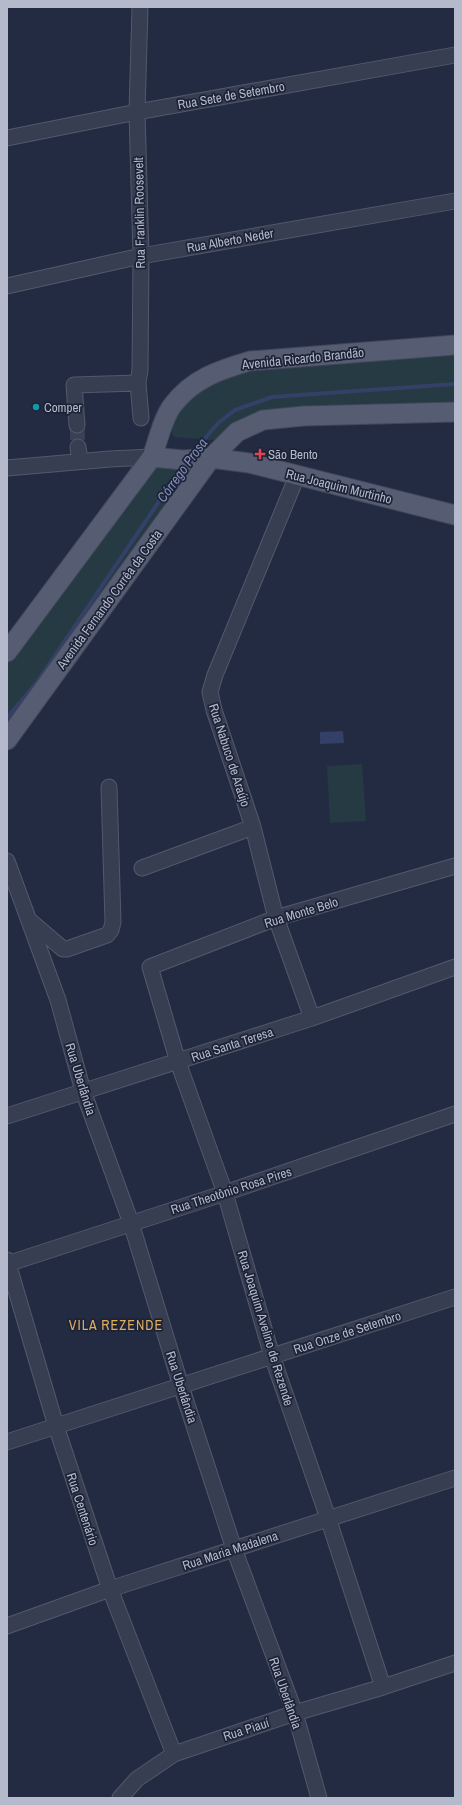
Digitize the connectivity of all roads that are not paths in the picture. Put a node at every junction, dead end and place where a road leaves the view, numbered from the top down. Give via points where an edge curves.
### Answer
1 (140, 7) edge
2 (455, 55) edge
3 (137, 112) junction
4 (7, 138) edge
5 (455, 201) edge
6 (141, 256) junction
7 (7, 286) edge
8 (455, 345) edge
9 (138, 383) junction
10 (455, 412) edge
11 (141, 418) dead end
12 (77, 425) tunnel mouth
13 (156, 458) junction
14 (204, 459) junction
15 (7, 468) edge
16 (297, 476) junction
17 (455, 515) edge
18 (7, 652) edge
19 (7, 740) edge
20 (109, 787) dead end
21 (254, 827) junction
22 (7, 861) edge
23 (455, 866) edge
24 (142, 868) dead end
25 (276, 918) junction
26 (28, 919) junction
27 (150, 967) joint
28 (455, 967) edge
29 (312, 1018) junction
30 (178, 1062) junction
31 (83, 1091) junction
32 (455, 1114) edge
33 (7, 1116) edge
34 (225, 1193) junction
35 (131, 1223) junction
36 (7, 1262) edge
37 (455, 1297) edge
38 (272, 1356) junction
39 (181, 1386) junction
40 (56, 1426) junction
41 (7, 1442) edge
42 (455, 1478) edge
43 (328, 1518) junction
44 (234, 1549) junction
45 (110, 1589) junction
46 (7, 1626) edge
47 (455, 1663) edge
48 (384, 1687) junction
49 (295, 1713) junction
50 (174, 1754) junction
51 (120, 1798) edge
52 (319, 1798) edge

1 - 3 street, Rua Franklin Roosevelt
2 - 3 street, Rua Sete de Setembro
3 - 4 street, Rua Sete de Setembro
3 - 6 street, Rua Franklin Roosevelt
5 - 6 street, Rua Alberto Neder
6 - 7 street, Rua Alberto Neder
6 - 9 street, Rua Franklin Roosevelt
8 - 13 main road, Avenida Ricardo Brandão via 250,361 219,370 196,381 172,406 162,428
9 - 11 street, Rua Franklin Roosevelt
9 - 12 street via 74,386
10 - 14 main road via 304,416 263,420 237,432
13 - 14 main road, Rua Joaquim Murtinho
13 - 15 street, Rua Joaquim Murtinho via 79,454
13 - 18 main road
14 - 16 main road, Rua Joaquim Murtinho via 249,463
14 - 19 main road, Avenida Fernando Corrêa da Costa
16 - 17 main road, Rua Joaquim Murtinho
16 - 21 street, Rua Nabuco de Araújo via 210,692
20 - 26 street via 114,922 111,930 107,935 63,949
21 - 24 street
21 - 25 street, Rua Nabuco de Araújo
22 - 26 street, Rua Uberlândia
23 - 25 street, Rua Monte Belo
25 - 27 street, Rua Monte Belo
25 - 29 street, Rua Nabuco de Araújo
26 - 31 street, Rua Uberlândia via 58,1000
27 - 30 street, Rua Joaquim Avelino de Rezende
28 - 29 street, Rua Santa Teresa
29 - 30 street, Rua Santa Teresa
30 - 31 street, Rua Santa Teresa
30 - 34 street, Rua Joaquim Avelino de Rezende
31 - 33 street, Rua Santa Teresa
31 - 35 street, Rua Uberlândia
32 - 34 street, Rua Theotônio Rosa Pires
34 - 35 street, Rua Theotônio Rosa Pires
34 - 38 street, Rua Joaquim Avelino de Rezende
35 - 36 street, Rua Theotônio Rosa Pires
35 - 39 street, Rua Uberlândia
36 - 40 street, Rua Centenário
37 - 38 street, Rua Onze de Setembro
38 - 39 street, Rua Onze de Setembro
38 - 43 street, Rua Joaquim Avelino de Rezende
39 - 40 street, Rua Onze de Setembro
39 - 44 street, Rua Uberlândia
40 - 41 street, Rua Onze de Setembro
40 - 45 street, Rua Centenário
42 - 43 street, Rua Maria Madalena
43 - 44 street, Rua Maria Madalena
43 - 48 street, Rua Joaquim Avelino de Rezende
44 - 45 street, Rua Maria Madalena
44 - 49 street, Rua Uberlândia
45 - 46 street, Rua Maria Madalena
45 - 50 street, Rua Centenário
47 - 48 street, Rua Piauí
48 - 49 street, Rua Piauí
49 - 50 street, Rua Piauí
49 - 52 street, Rua Uberlândia
50 - 51 street, Rua Piauí via 136,1779

